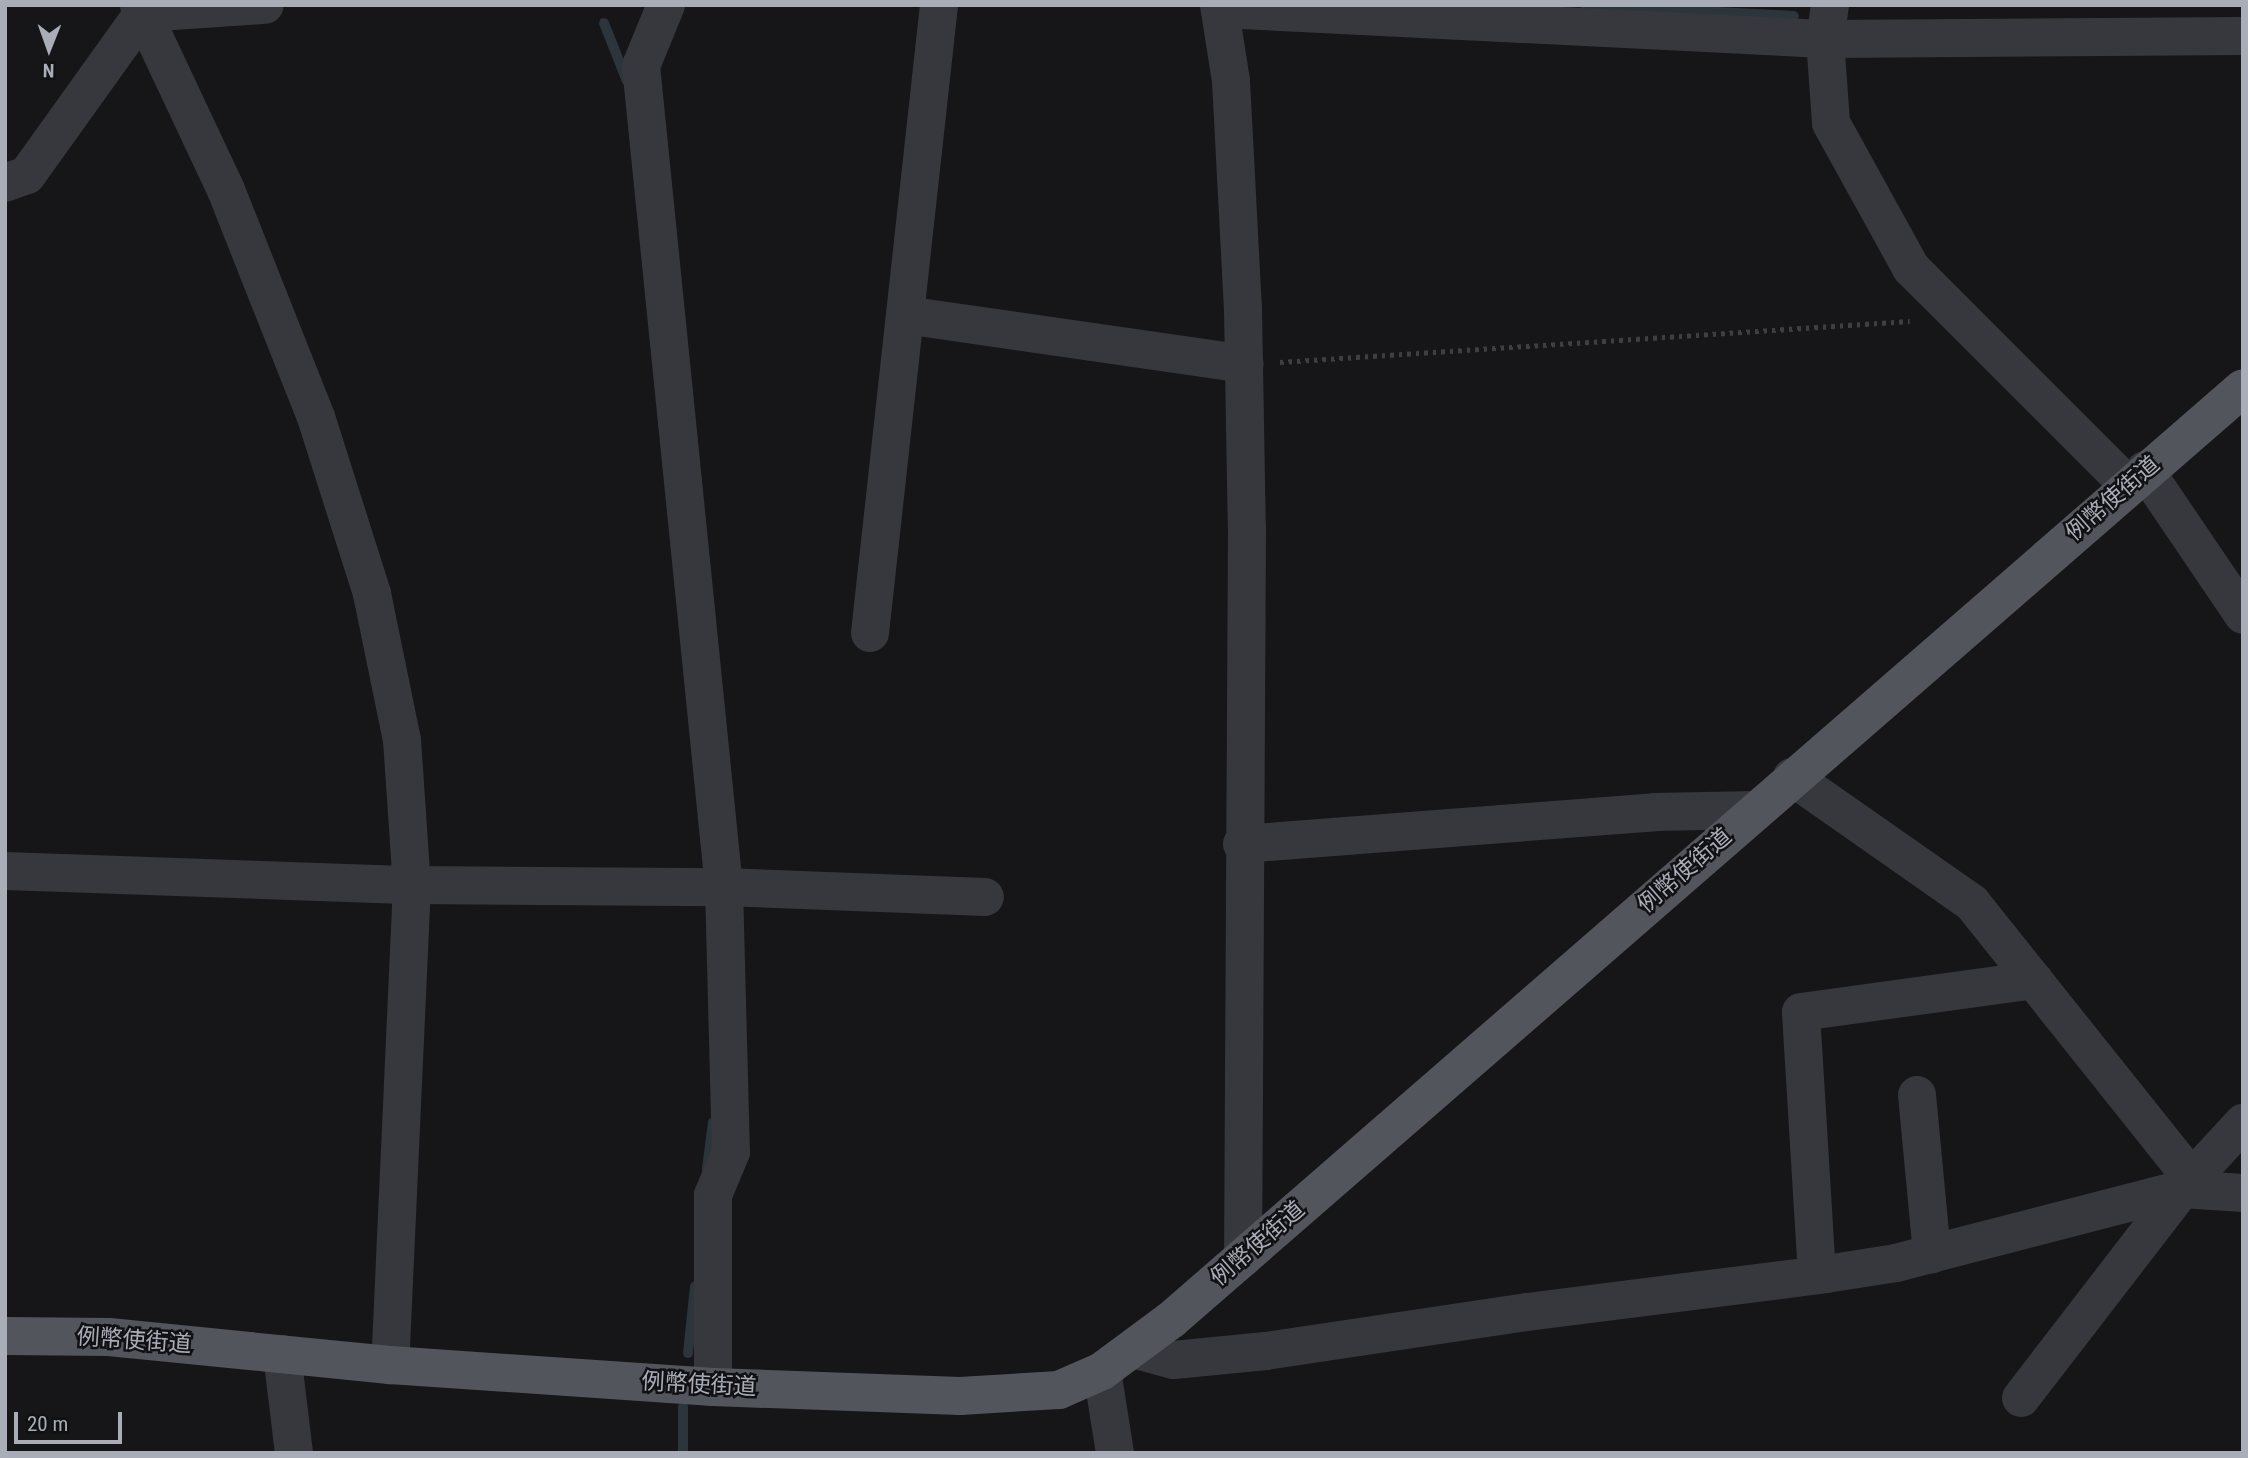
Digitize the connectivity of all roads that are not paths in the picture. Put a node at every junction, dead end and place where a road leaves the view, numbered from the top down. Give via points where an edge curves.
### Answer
1 (265, 5) edge
2 (666, 5) edge
3 (939, 5) edge
4 (1219, 7) edge
5 (141, 9) edge
6 (1827, 22) edge
7 (2243, 36) edge
8 (5, 183) edge
9 (905, 315) junction
10 (1244, 364) junction
11 (2243, 388) edge
12 (2137, 477) junction
13 (2243, 615) edge
14 (870, 633) dead end
15 (1792, 777) junction
16 (1755, 810) junction
17 (1242, 844) junction
18 (5, 871) edge
19 (412, 886) junction
20 (724, 887) junction
21 (985, 897) dead end
22 (2034, 980) junction
23 (1917, 1095) dead end
24 (2243, 1123) edge
25 (2187, 1184) junction
26 (2243, 1193) edge
27 (1932, 1254) junction
28 (1242, 1258) junction
29 (1816, 1275) junction
30 (5, 1336) edge
31 (1136, 1350) junction
32 (282, 1354) junction
33 (390, 1364) junction
34 (1102, 1371) junction
35 (713, 1387) junction
36 (2021, 1398) dead end
37 (294, 1453) edge
38 (1115, 1453) edge

1 - 5 street
2 - 20 street via 641,66
3 - 9 street
4 - 6 street
4 - 10 street via 1231,81
5 - 8 street via 27,175
5 - 19 street via 226,190 316,416 372,594 402,740
6 - 7 street
6 - 12 street via 1831,122 1911,268
9 - 10 street
9 - 14 street
10 - 17 street via 1247,528
11 - 12 main road, 例幣使街道
12 - 13 street
12 - 15 main road, 例幣使街道
15 - 16 main road, 例幣使街道
15 - 22 street via 1972,903
16 - 17 street via 1655,812
16 - 28 main road, 例幣使街道
17 - 28 street
18 - 19 street
19 - 20 street
19 - 33 street
20 - 21 street
20 - 35 street via 732,1152 713,1195
22 - 25 street
22 - 29 street via 1801,1012
23 - 27 street
24 - 25 street
25 - 26 street
25 - 27 street
25 - 36 street
27 - 29 street
28 - 31 main road, 例幣使街道
29 - 31 street via 1527,1311 1266,1351 1174,1360
30 - 32 main road, 例幣使街道 via 109,1337
31 - 34 main road, 例幣使街道
32 - 33 main road, 例幣使街道
32 - 37 street
33 - 35 main road, 例幣使街道
34 - 35 main road, 例幣使街道 via 1059,1390 960,1396
34 - 38 street

